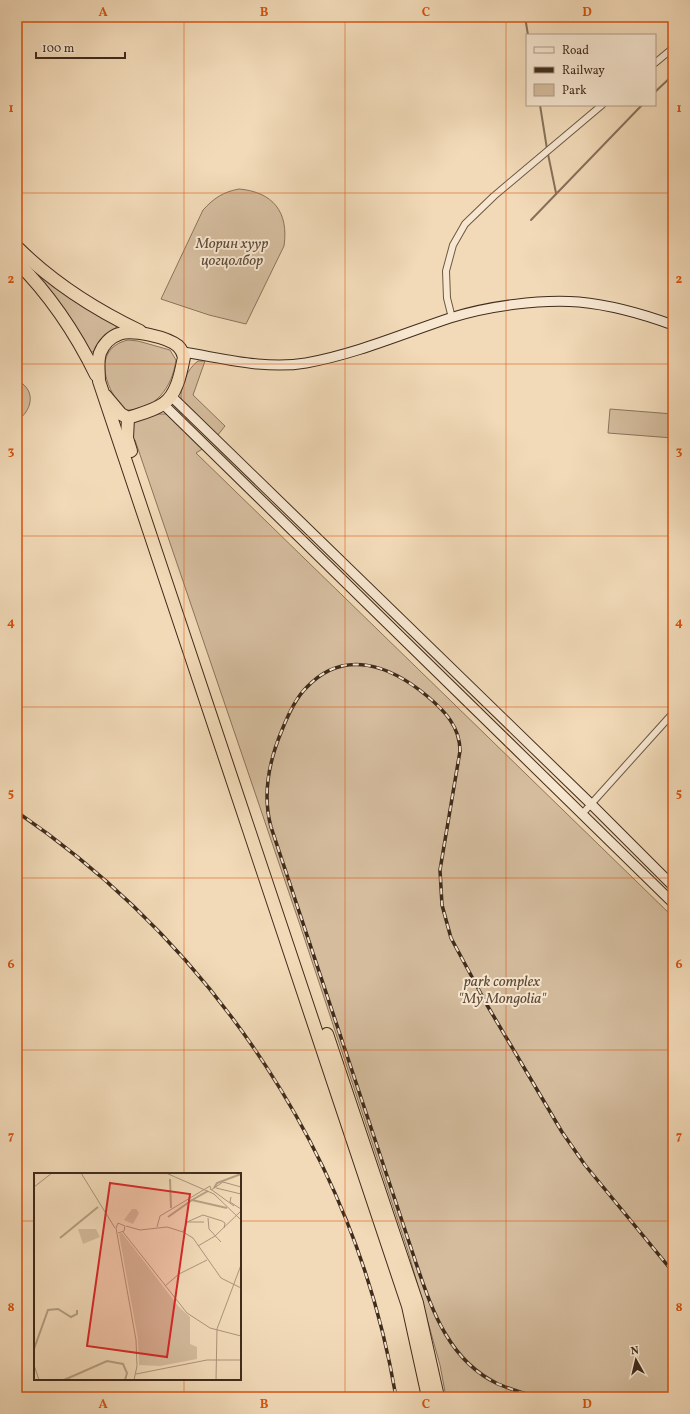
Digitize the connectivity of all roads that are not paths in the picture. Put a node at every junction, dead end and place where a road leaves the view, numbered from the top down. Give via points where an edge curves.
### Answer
1 (673, 48) edge
2 (656, 61) edge
3 (601, 106) edge
4 (17, 247) edge
5 (17, 262) edge
6 (452, 318) junction
7 (673, 325) edge
8 (146, 334) junction
9 (183, 352) junction
10 (100, 381) junction
11 (105, 395) junction
12 (167, 400) junction
13 (128, 418) junction
14 (673, 713) edge
15 (591, 804) junction
16 (583, 813) junction
17 (673, 886) edge
18 (673, 903) edge
19 (428, 1397) edge
20 (438, 1397) edge

1 - 2 street
3 - 6 street via 494,196 465,224 454,244 446,271 447,298
4 - 8 highway via 54,282 105,314
5 - 10 highway via 42,287 61,313
6 - 7 main road via 494,307 579,302 644,314
6 - 9 main road via 374,346 304,363 264,364
8 - 9 highway via 171,342
8 - 10 highway via 123,332 105,343 99,355
9 - 12 highway via 182,366
10 - 11 highway
11 - 13 highway via 121,414
11 - 19 highway via 408,1306
12 - 13 highway
12 - 15 main road
12 - 16 main road
13 - 20 highway via 127,438 417,1303
14 - 15 street
15 - 16 street
15 - 17 main road
16 - 18 main road

